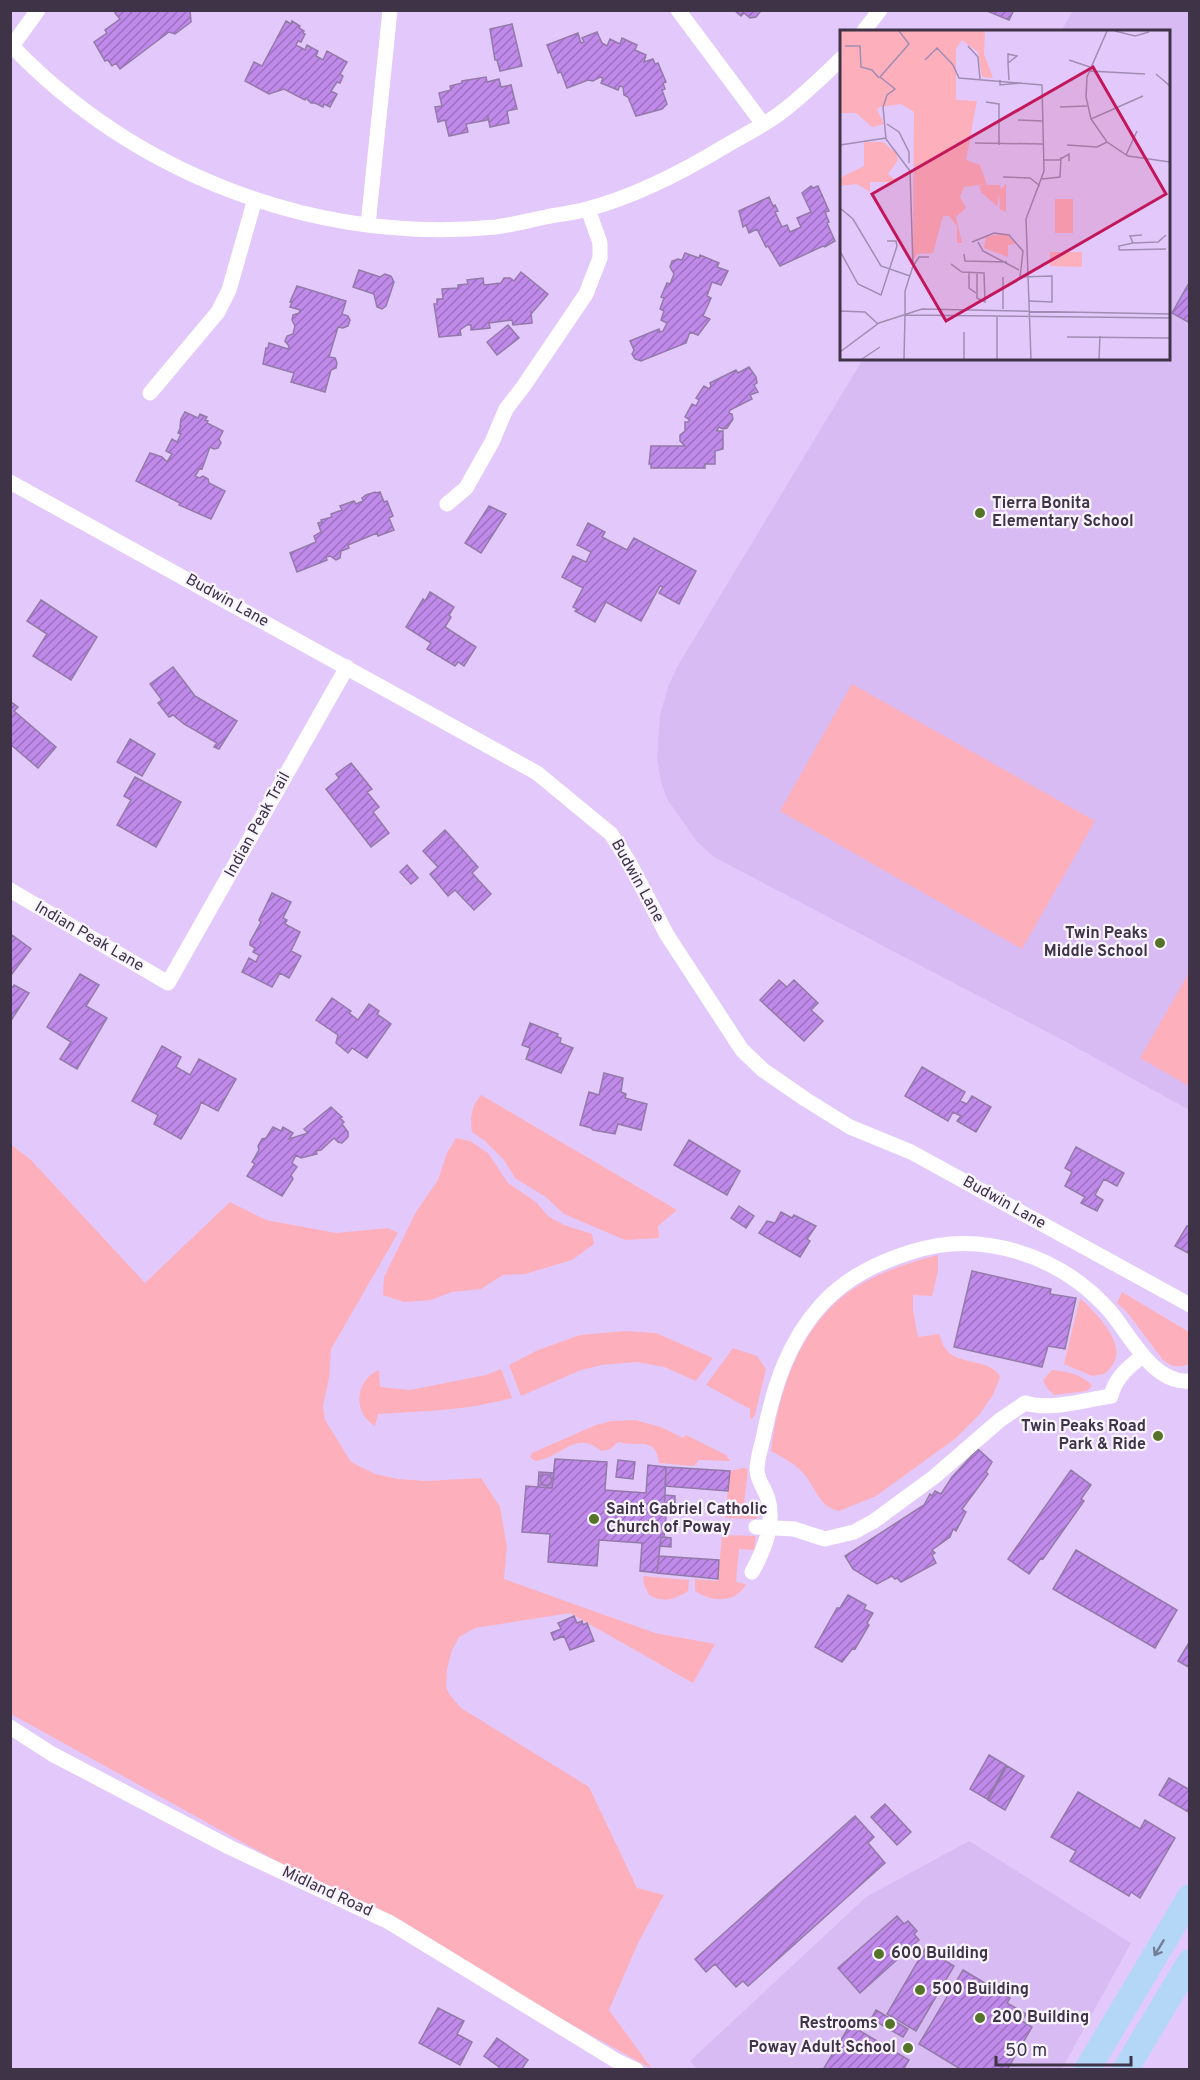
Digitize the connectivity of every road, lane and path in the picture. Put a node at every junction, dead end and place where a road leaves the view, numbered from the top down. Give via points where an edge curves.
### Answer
1 (38, 10) edge
2 (390, 10) edge
3 (678, 10) edge
4 (880, 10) edge
5 (865, 30) edge
6 (11, 45) edge
7 (840, 60) edge
8 (763, 124) junction
9 (255, 199) junction
10 (588, 209) junction
11 (368, 225) junction
12 (150, 393) dead end
13 (10, 482) edge
14 (447, 504) dead end
15 (347, 668) junction
16 (10, 890) edge
17 (168, 983) joint
18 (1190, 1305) edge
19 (1143, 1356) junction
20 (1190, 1381) edge
21 (763, 1527) junction
22 (752, 1572) dead end
23 (10, 1727) edge
24 (1190, 1897) edge
25 (1190, 1962) edge
26 (636, 2070) edge
27 (1087, 2070) edge
28 (1125, 2070) edge

1 - 6 street
2 - 11 street
3 - 8 street
4 - 5 street
6 - 9 street via 52,85 109,129 184,172
7 - 8 street
8 - 10 street via 655,184
9 - 11 street via 307,215
9 - 12 street via 229,290 218,312
10 - 11 street via 497,226 427,229
10 - 14 street via 600,243 600,258 586,294 506,409 466,488
13 - 15 street, Budwin Lane
15 - 17 street, Indian Peak Trail
15 - 18 street, Budwin Lane via 537,773 611,834 667,935 742,1050 763,1070 850,1127 911,1152
16 - 17 street, Indian Peak Lane
19 - 20 street via 1162,1374
19 - 21 street via 1119,1378 1111,1396 1057,1404 1025,1402 934,1477 854,1532 825,1539 794,1529
19 - 21 street via 1108,1309 1063,1271 1030,1255 997,1246 933,1246 867,1269 848,1280 816,1310 788,1353 756,1470 768,1500
21 - 22 street via 764,1550
23 - 26 street, Midland Road via 52,1754 230,1847 390,1922
24 -> 27 main road
25 - 28 main road

